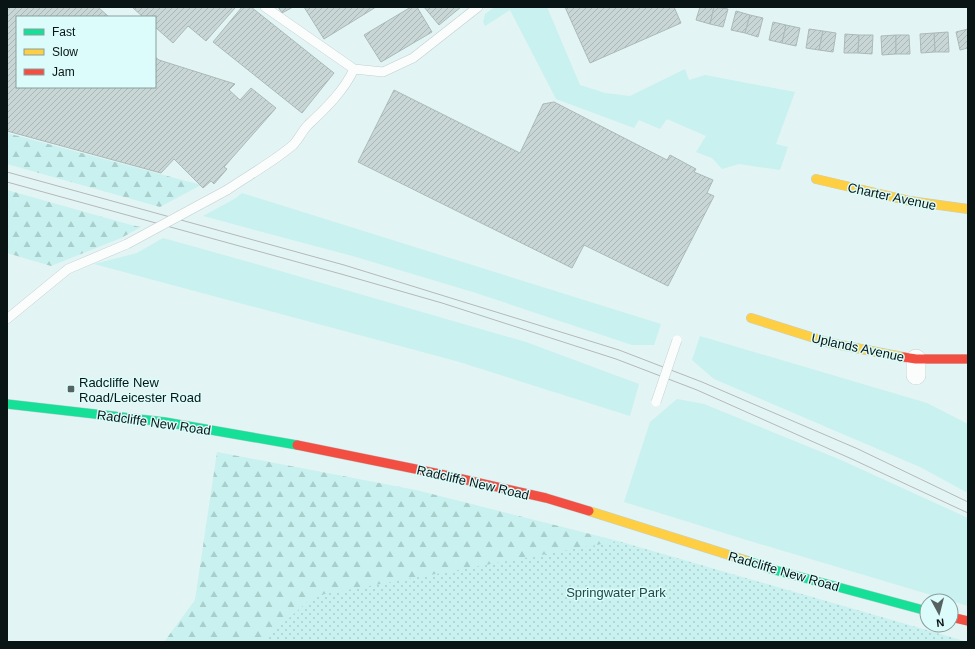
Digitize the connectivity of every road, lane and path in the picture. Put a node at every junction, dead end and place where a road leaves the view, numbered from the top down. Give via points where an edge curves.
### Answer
1 (265, 7) edge
2 (478, 7) edge
3 (354, 69) junction
4 (816, 179) dead end
5 (968, 209) edge
6 (751, 318) dead end
7 (7, 319) edge
8 (677, 340) dead end
9 (968, 359) edge
10 (656, 402) dead end
11 (7, 404) edge
12 (919, 609) edge

1 - 3 lane
2 - 3 lane via 413,58 383,72
3 - 7 lane, bridge via 349,80 328,107 302,131 294,144 273,160 227,190 127,244 68,269
4 - 5 main road, Charter Avenue via 894,198
6 - 9 main road, Uplands Avenue via 916,367
8 - 10 lane, bridge
11 - 12 main road, Radcliffe New Road via 165,422 321,449 440,474 546,498 772,569

